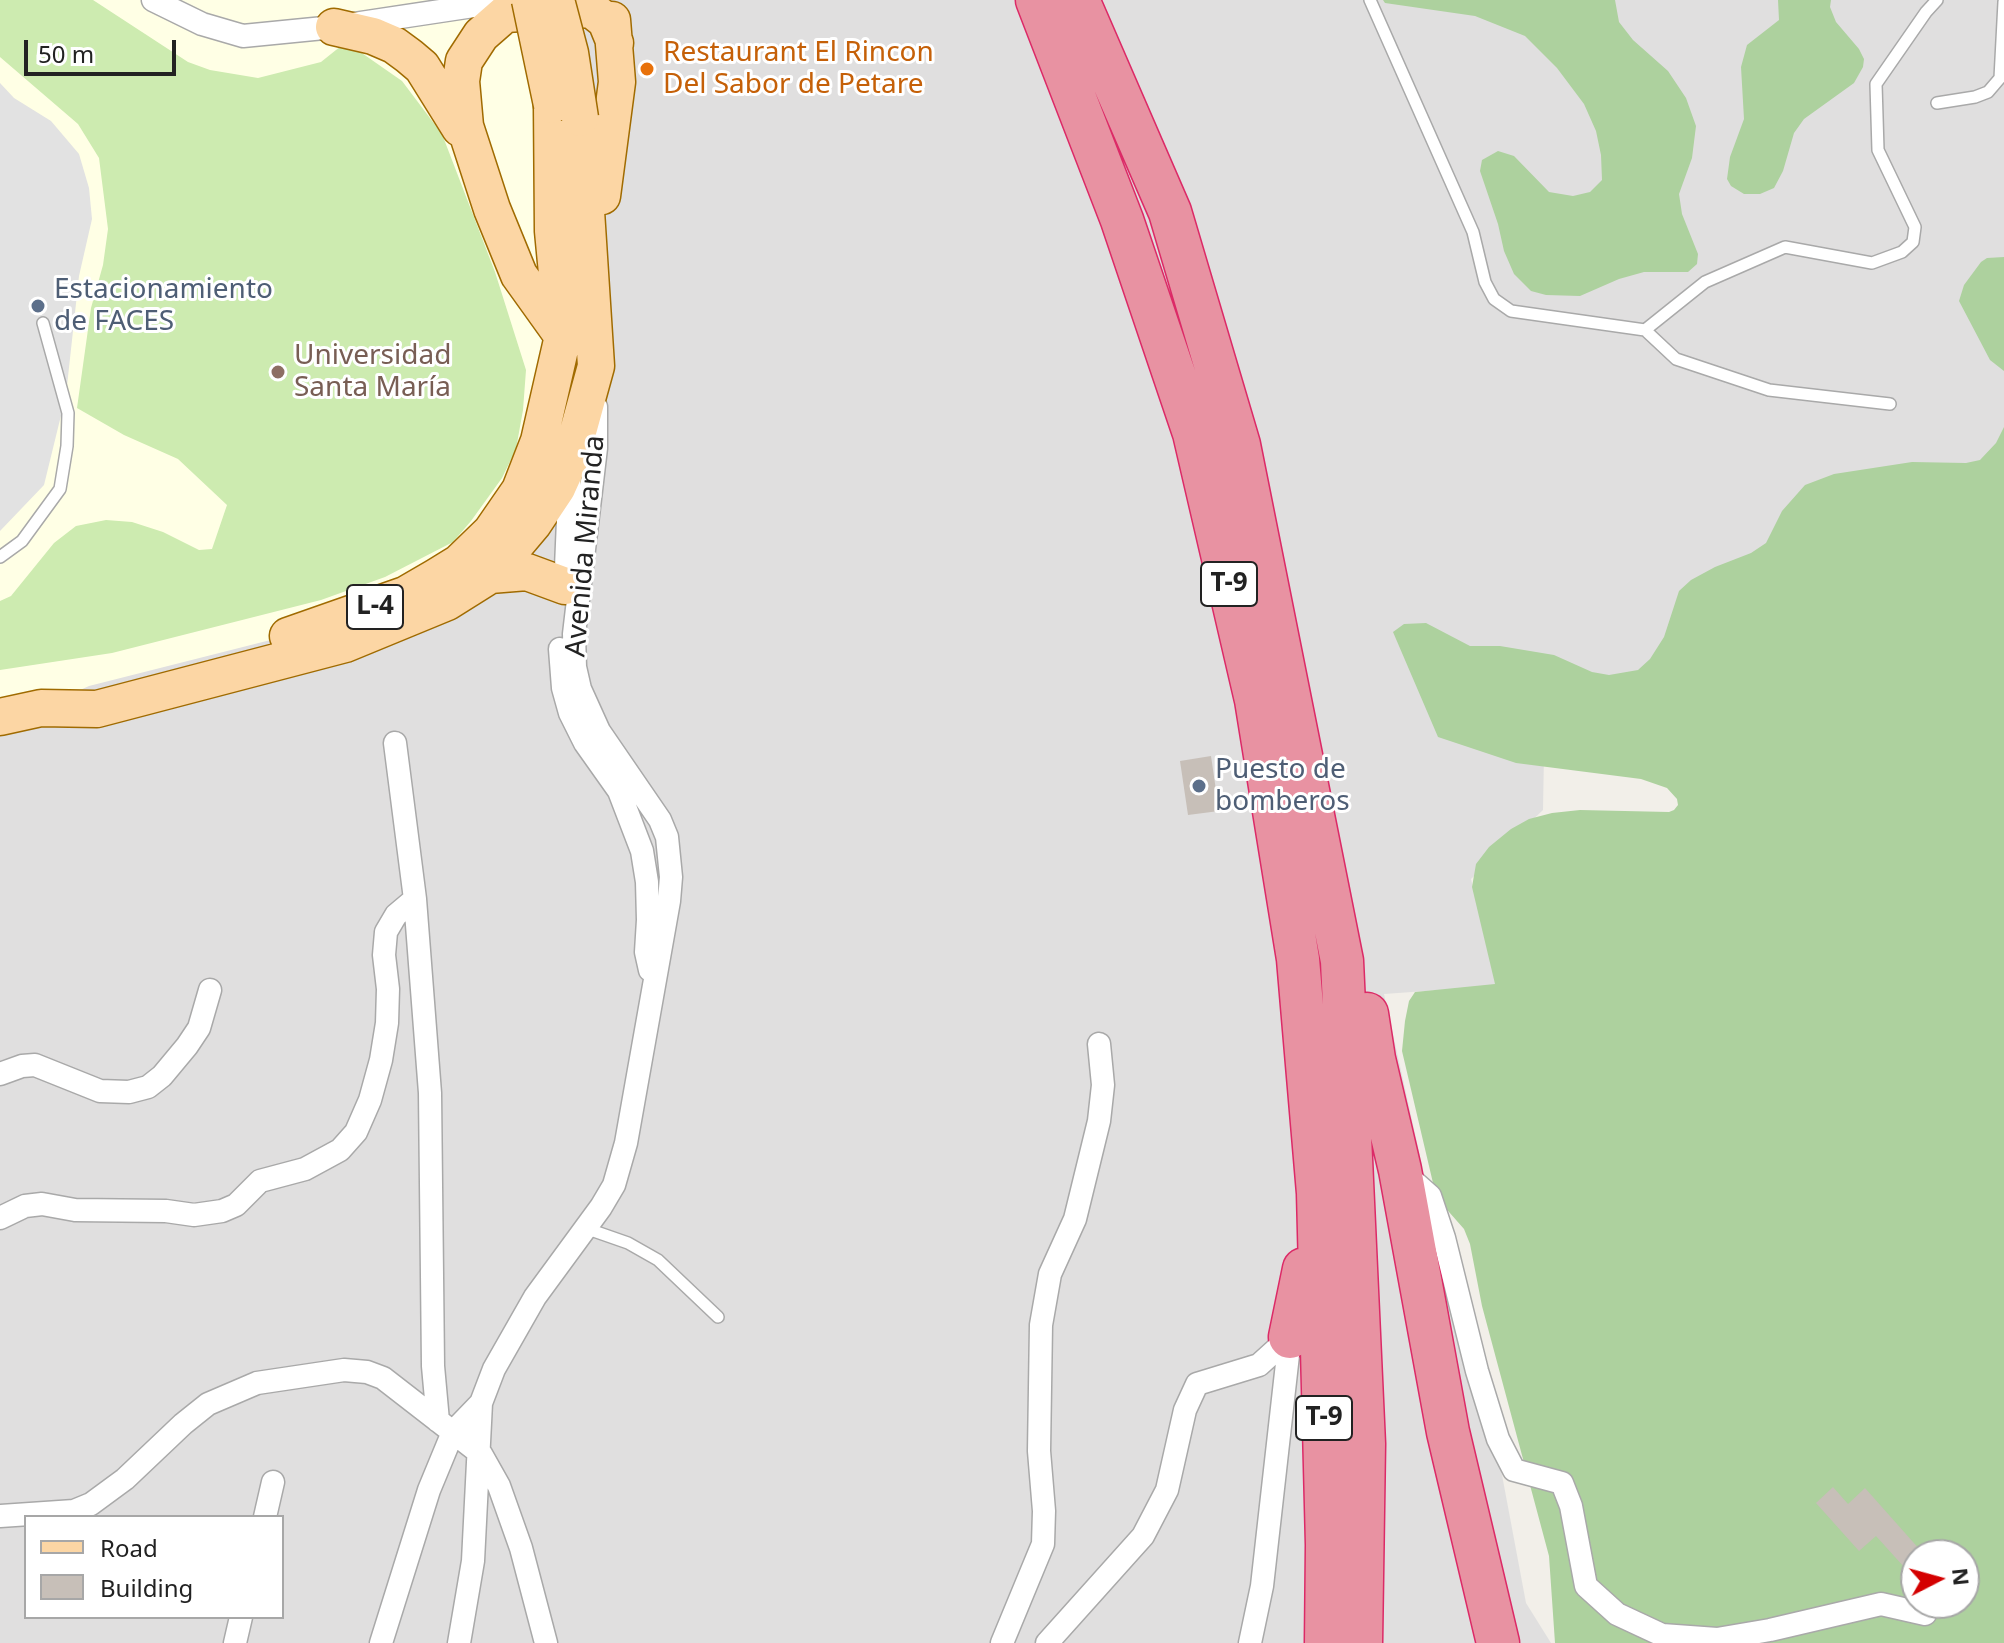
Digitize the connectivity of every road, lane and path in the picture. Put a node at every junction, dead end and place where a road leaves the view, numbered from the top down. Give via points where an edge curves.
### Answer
1 (153, 0) edge
2 (513, 0) edge
3 (530, 0) edge
4 (556, 0) edge
5 (609, 0) edge
6 (1037, 0) edge
7 (1078, 0) edge
8 (1370, 0) edge
9 (1937, 0) edge
10 (2004, 2) edge
11 (334, 27) junction
12 (615, 43) junction
13 (1937, 103) dead end
14 (566, 111) junction
15 (472, 150) junction
16 (590, 285) junction
17 (43, 323) dead end
18 (1645, 330) junction
19 (563, 336) junction
20 (596, 366) junction
21 (1890, 404) dead end
22 (571, 457) junction
23 (0, 557) edge
24 (490, 575) junction
25 (565, 586) junction
26 (41, 708) junction
27 (0, 717) edge
28 (395, 743) dead end
29 (1315, 826) junction
30 (415, 899) junction
31 (654, 986) junction
32 (210, 990) dead end
33 (1099, 1044) dead end
34 (0, 1074) edge
35 (1400, 1170) junction
36 (1318, 1193) junction
37 (0, 1218) edge
38 (585, 1228) junction
39 (718, 1317) dead end
40 (1290, 1337) junction
41 (481, 1403) junction
42 (446, 1426) junction
43 (481, 1454) junction
44 (273, 1482) dead end
45 (265, 1515) edge
46 (0, 1516) edge
47 (1900, 1608) edge
48 (241, 1619) edge
49 (1499, 1638) edge
50 (235, 1643) edge
51 (381, 1643) edge
52 (459, 1643) edge
53 (546, 1643) edge
54 (1002, 1643) edge
55 (1047, 1643) edge
56 (1250, 1643) edge
57 (1326, 1643) edge
58 (1361, 1643) edge

1 - 11 street via 202,24 243,36
2 - 11 street
3 - 14 main road, L-4, bridge
4 - 14 main road, L-4, bridge via 570,53
5 - 12 main road, L-4
6 - 36 highway, T-9 via 1122,220 1194,433 1261,730 1298,959
7 - 29 highway, T-9 via 1170,212 1239,445
8 - 18 lane via 1473,232 1494,299 1511,311
9 - 18 lane via 1876,84 1878,150 1915,227 1913,242 1872,263 1785,247 1705,282
10 - 13 lane via 2000,78 1988,92
11 - 15 main road via 394,45 422,67
12 - 15 main road via 606,21 591,9 505,14 481,35 464,61 461,103
12 - 16 main road, L-4 via 617,82
14 - 16 main road, L-4
14 - 19 main road, L-4 via 553,231
15 - 19 main road via 519,275
16 - 20 main road, L-4
17 - 23 lane via 68,413 60,489 22,541
18 - 21 lane via 1676,359 1769,390
19 - 22 main road
19 - 26 main road, L-4 via 539,441 520,490 491,532 459,563 405,595 310,630 89,686
20 - 22 main road, L-4
20 - 31 street, Avenida Miranda via 596,448 574,634 575,667 599,731 667,837 669,901
22 - 24 main road, L-4 via 548,503
22 - 25 street, Avenida Miranda
24 - 25 main road via 527,572
24 - 26 main road, L-4 via 447,602 345,644 97,709
25 - 31 street, Avenida Miranda via 563,688 585,743 619,791 634,826 647,882 646,952
26 - 27 main road, L-4
28 - 30 street
29 - 35 highway via 1354,936 1374,1059
29 - 58 highway, T-9 via 1342,961 1364,1444
30 - 37 street via 386,932 387,1023 381,1060 356,1132 340,1150 305,1169 260,1181 222,1211 194,1215 42,1204
30 - 42 street via 433,1155 433,1366
31 - 38 street, Avenida Miranda via 626,1143 614,1185
32 - 34 street via 199,1028 148,1087 100,1091 35,1065
33 - 54 street via 1099,1121 1075,1219 1050,1274 1041,1325 1043,1544
35 - 47 street via 1430,1196 1498,1439 1514,1470 1562,1483 1586,1586 1617,1614 1662,1635 1717,1639 1881,1604
35 - 49 highway via 1448,1432
36 - 40 highway
36 - 57 highway, T-9
38 - 39 lane via 658,1260
38 - 41 street, Avenida Miranda via 535,1297
40 - 55 street via 1259,1365 1197,1384 1185,1410 1167,1490 1143,1536
40 - 56 street via 1262,1586
41 - 42 street, Avenida Miranda
41 - 43 street, Avenida Miranda
42 - 43 street
42 - 46 street via 383,1378 367,1372 280,1378 208,1404 91,1504 74,1511
42 - 51 street, Avenida Miranda
43 - 52 street, Avenida Miranda via 473,1561
43 - 53 street via 499,1486 521,1548
44 - 45 street
48 - 50 street

